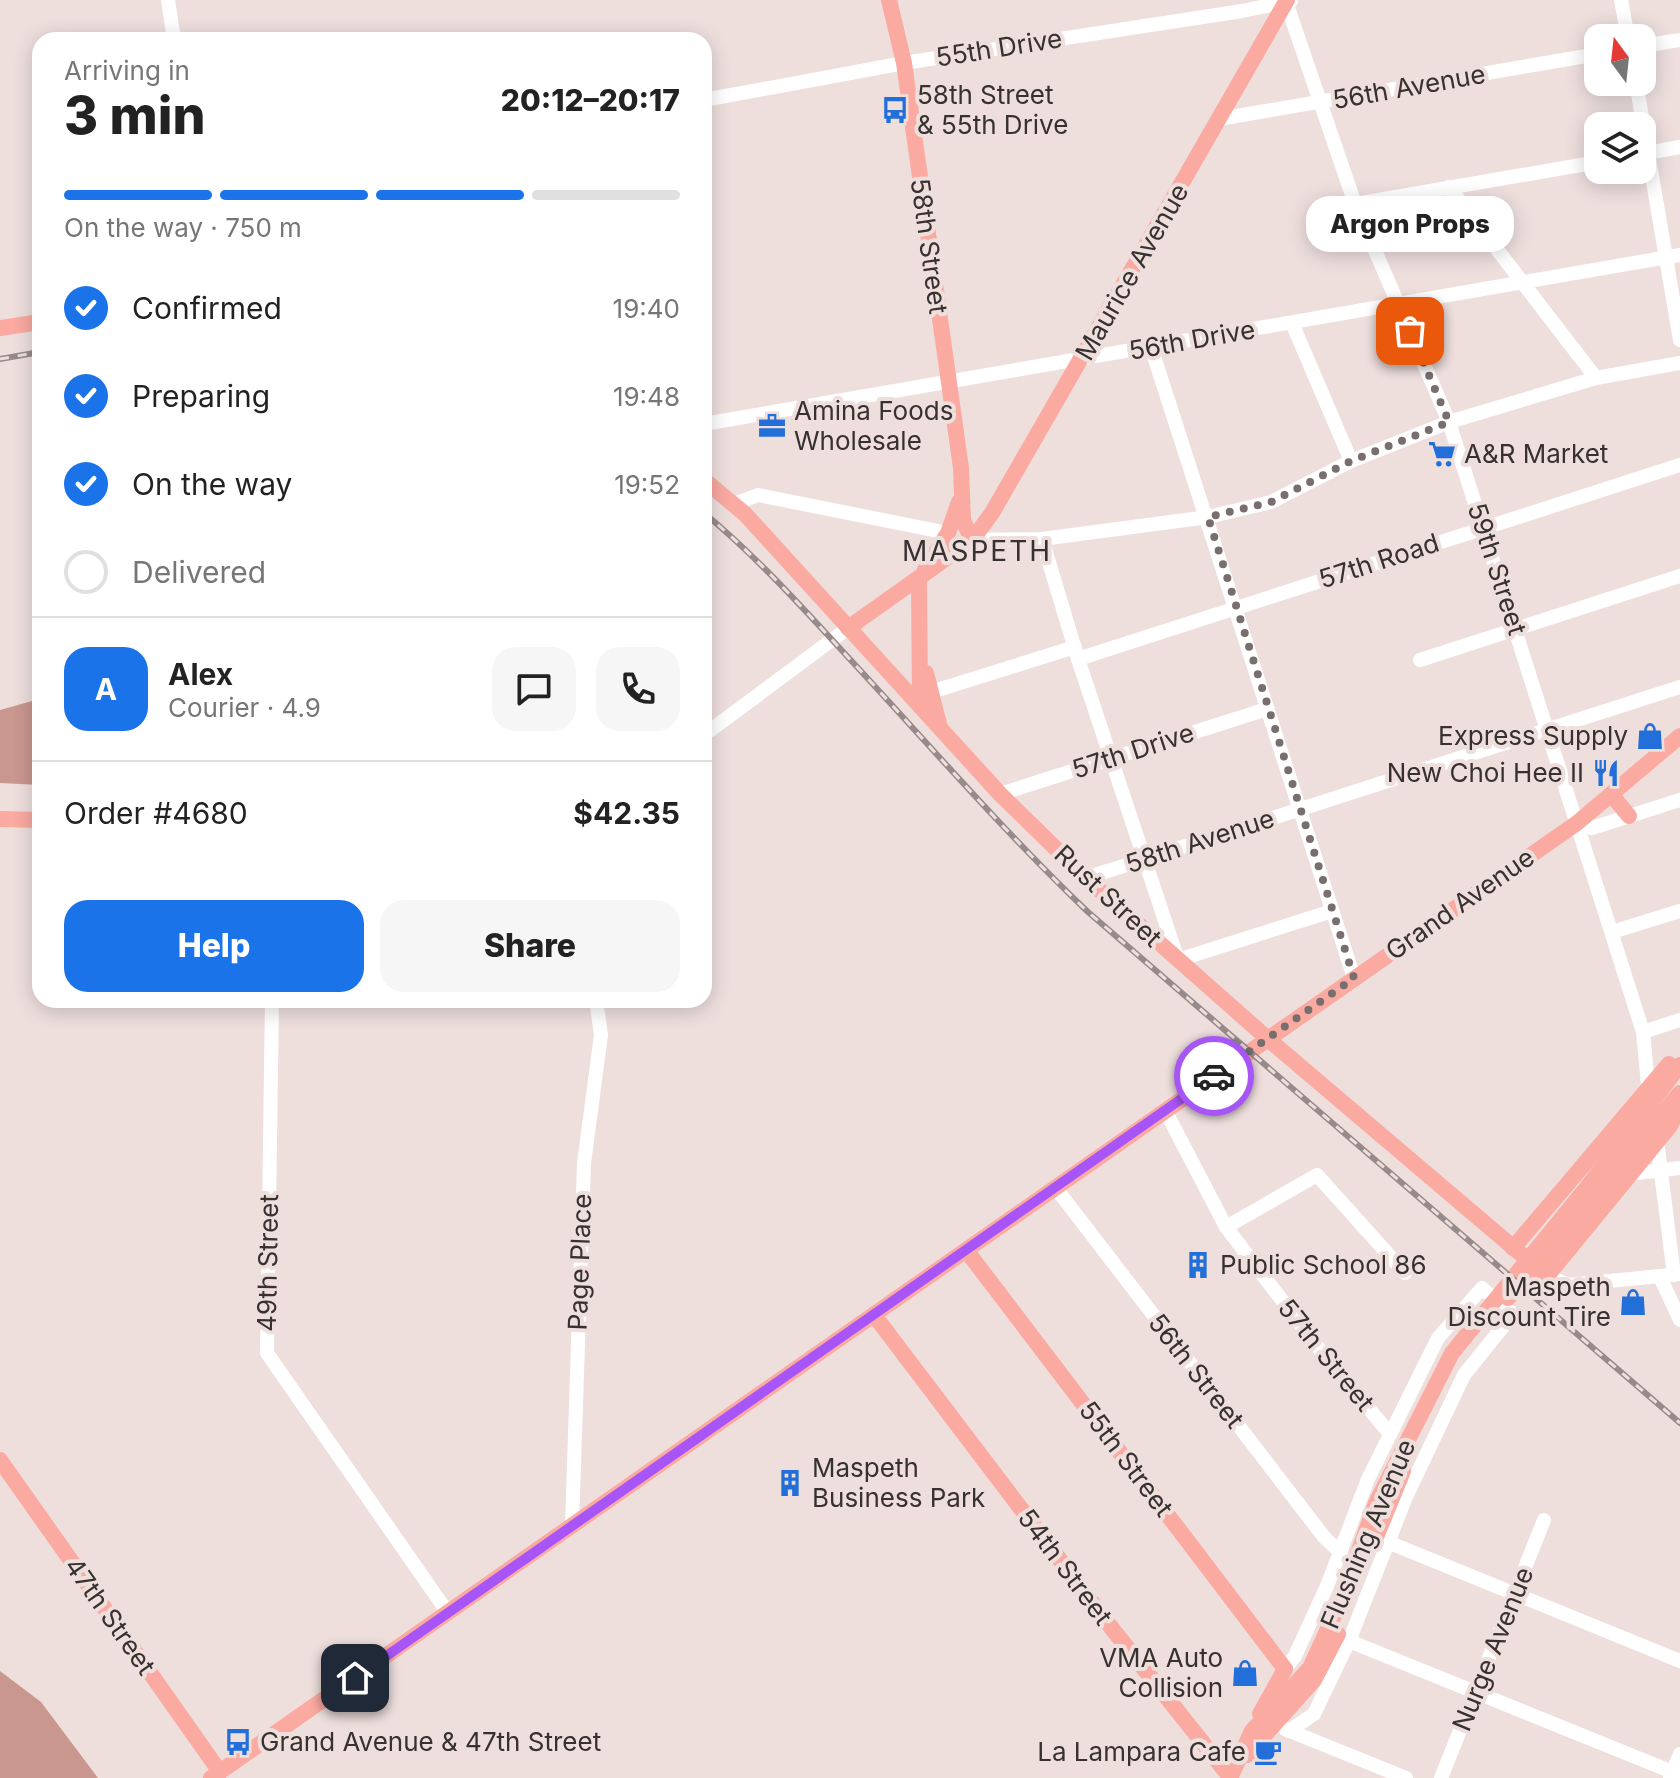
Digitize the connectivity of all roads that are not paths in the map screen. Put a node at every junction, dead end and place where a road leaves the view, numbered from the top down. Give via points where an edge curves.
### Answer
1 (168, 0) edge
2 (889, 0) edge
3 (1621, 0) edge
4 (1290, 1) edge
5 (1625, 24) edge
6 (173, 32) edge
7 (1680, 40) edge
8 (1656, 44) edge
9 (1584, 56) edge
10 (904, 63) junction
11 (712, 99) edge
12 (1320, 102) junction
13 (1219, 119) junction
14 (1680, 147) edge
15 (1656, 152) edge
16 (1584, 164) edge
17 (1653, 184) edge
18 (1449, 187) junction
19 (1355, 204) junction
20 (1673, 256) edge
21 (1523, 282) junction
22 (1399, 304) junction
23 (32, 323) edge
24 (1292, 323) junction
25 (0, 328) edge
26 (1680, 340) edge
27 (1151, 347) junction
28 (1083, 359) junction
29 (1680, 363) edge
30 (1596, 378) junction
31 (948, 383) junction
32 (1449, 422) junction
33 (712, 423) edge
34 (1351, 461) junction
35 (1680, 465) edge
36 (712, 486) edge
37 (962, 493) junction
38 (734, 504) junction
39 (1208, 517) junction
40 (1484, 527) junction
41 (948, 533) junction
42 (1042, 539) junction
43 (972, 540) junction
44 (1680, 576) edge
45 (919, 578) junction
46 (1235, 608) junction
47 (848, 628) junction
48 (1516, 629) junction
49 (921, 652) junction
50 (1077, 653) junction
51 (1420, 660) dead end
52 (1680, 687) edge
53 (931, 692) junction
54 (920, 706) junction
55 (1267, 709) junction
56 (940, 727) junction
57 (712, 729) edge
58 (1548, 730) junction
59 (1680, 736) edge
60 (1111, 758) junction
61 (1000, 794) junction
62 (1611, 794) junction
63 (1680, 800) edge
64 (1299, 810) junction
65 (1629, 816) junction
66 (0, 819) edge
67 (32, 820) edge
68 (1577, 823) junction
69 (1144, 860) junction
70 (1086, 878) junction
71 (1332, 911) junction
72 (1680, 911) edge
73 (1612, 932) junction
74 (1178, 960) junction
75 (1354, 978) junction
76 (272, 1008) edge
77 (597, 1008) edge
78 (1680, 1020) edge
79 (1643, 1032) junction
80 (1268, 1039) junction
81 (1680, 1056) edge
82 (1680, 1065) edge
83 (1648, 1087) junction
84 (1680, 1093) edge
85 (1650, 1105) junction
86 (1680, 1105) edge
87 (1165, 1110) junction
88 (1657, 1141) junction
89 (1680, 1168) edge
90 (1661, 1171) junction
91 (1629, 1174) junction
92 (1055, 1187) junction
93 (1226, 1227) junction
94 (966, 1250) junction
95 (1515, 1250) junction
96 (1405, 1273) dead end
97 (1544, 1273) junction
98 (1671, 1275) edge
99 (874, 1315) junction
100 (1680, 1320) edge
101 (1390, 1434) junction
102 (0, 1460) edge
103 (1370, 1480) junction
104 (1403, 1496) junction
105 (1544, 1520) dead end
106 (572, 1525) junction
107 (1390, 1543) junction
108 (1341, 1553) junction
109 (1516, 1594) junction
110 (448, 1613) junction
111 (1349, 1641) junction
112 (1680, 1661) edge
113 (1285, 1669) junction
114 (1476, 1693) junction
115 (1281, 1728) junction
116 (1252, 1731) junction
117 (1680, 1754) edge
118 (1233, 1774) edge
119 (216, 1775) edge
120 (1674, 1775) edge
121 (1406, 1778) edge
122 (1441, 1778) edge

1 - 6 street
2 - 10 main road, 58th Street
3 - 5 street
4 - 10 street, 55th Drive
4 - 12 street, 59th Street
4 - 13 main road, Maurice Avenue
7 - 8 street
9 - 12 street, 56th Avenue
10 - 11 street, 55th Drive
10 - 31 main road, 58th Street
12 - 13 street, 56th Avenue
12 - 19 street, 59th Street
13 - 28 main road, Maurice Avenue
14 - 15 street
16 - 18 street
17 - 20 street
18 - 19 street
18 - 21 street
19 - 22 street, 59th Street
20 - 21 street, 56th Drive
20 - 26 street
21 - 22 street, 56th Drive
21 - 30 street
22 - 24 street, 56th Drive
22 - 32 street, 59th Street
23 - 25 main road
24 - 27 street, 56th Drive
24 - 34 street
27 - 28 street, 56th Drive
27 - 39 street
28 - 31 street, 56th Drive
28 - 43 main road, Maurice Avenue
29 - 30 street
30 - 32 street
31 - 33 street, 56th Drive
31 - 37 main road, 58th Street
32 - 34 street
32 - 40 street, 59th Street
34 - 39 street via 1271,502
35 - 40 street, 57th Road
36 - 38 main road, Rust Street
37 - 41 main road, 58th Street
37 - 43 main road, 58th Street via 963,520
38 - 41 street via 758,495
38 - 47 main road, Rust Street
39 - 42 street
39 - 46 street
40 - 46 street, 57th Road
40 - 48 street, 59th Street
41 - 45 main road, 58th Street
42 - 43 street
42 - 50 street
43 - 45 main road, Maurice Avenue
44 - 48 street
45 - 47 main road, Maurice Avenue
45 - 49 main road
46 - 50 street, 57th Road
46 - 55 street
47 - 54 main road, Rust Street
47 - 57 street
48 - 51 street
48 - 58 street, 59th Street
49 - 53 main road
49 - 54 main road
50 - 53 street, 57th Road
50 - 60 street
52 - 58 street, 58th Avenue
53 - 56 main road
54 - 56 main road, Rust Street
55 - 60 street, 57th Drive
55 - 64 street
56 - 61 main road, Rust Street
58 - 64 street, 58th Avenue
58 - 68 street, 59th Street
59 - 62 main road, Grand Avenue
60 - 61 street, 57th Drive
60 - 69 street
61 - 70 main road, Rust Street
62 - 65 main road
62 - 68 main road, Grand Avenue
63 - 65 street
64 - 69 street, 58th Avenue
64 - 71 street
65 - 68 street via 1592,828
66 - 67 main road
68 - 73 street, 59th Street
68 - 75 main road, Grand Avenue
69 - 70 street, 58th Avenue
69 - 74 street
70 - 74 main road, Rust Street
71 - 74 street
71 - 75 street
72 - 73 street
73 - 79 street, 59th Street
74 - 80 main road, Rust Street
75 - 80 main road, Grand Avenue
76 - 110 street, 49th Street via 267,1353
77 - 106 street, Page Place via 601,1035 584,1163
78 - 79 street
79 - 83 street, 59th Street
80 - 87 main road, Grand Avenue
80 - 95 main road, Rust Street
81 - 83 main road
82 - 85 main road, Flushing Avenue
83 - 85 street, 59th Street
83 - 95 main road
84 - 115 main road, Flushing Avenue via 1459,1361 1396,1488 1328,1655
85 - 116 main road, Flushing Avenue via 1452,1353 1376,1503 1310,1668
86 - 88 main road
87 - 92 main road, Grand Avenue
87 - 93 street, 57th Street
88 - 90 street
88 - 91 main road
89 - 90 street
90 - 91 street
90 - 98 street
91 - 97 main road
92 - 94 main road, Grand Avenue
92 - 108 street, 56th Street
93 - 96 street via 1317,1175
93 - 101 street, 57th Street
94 - 99 main road, Grand Avenue
94 - 113 main road, 55th Street
95 - 97 main road, Rust Street
97 - 98 street via 1569,1285
98 - 100 street
99 - 106 main road, Grand Avenue
99 - 118 main road, 54th Street via 1110,1626
101 - 103 street, Flushing Avenue
101 - 104 street, Flushing Avenue via 1438,1338 1482,1288 1513,1314 1464,1375
102 - 119 main road, 47th Street
103 - 104 street
103 - 108 street, Flushing Avenue
104 - 107 street, Flushing Avenue
105 - 109 street, Nurge Avenue
106 - 110 main road, Grand Avenue
107 - 109 street
107 - 111 street, Flushing Avenue
108 - 113 street, Flushing Avenue
109 - 112 street
109 - 114 street, Nurge Avenue
110 - 119 main road, Grand Avenue
111 - 114 street
111 - 115 street, Flushing Avenue via 1314,1714
113 - 116 main road
114 - 120 street
114 - 122 street, Nurge Avenue
115 - 118 main road, Flushing Avenue
115 - 121 street
116 - 118 main road, Flushing Avenue
117 - 120 street

